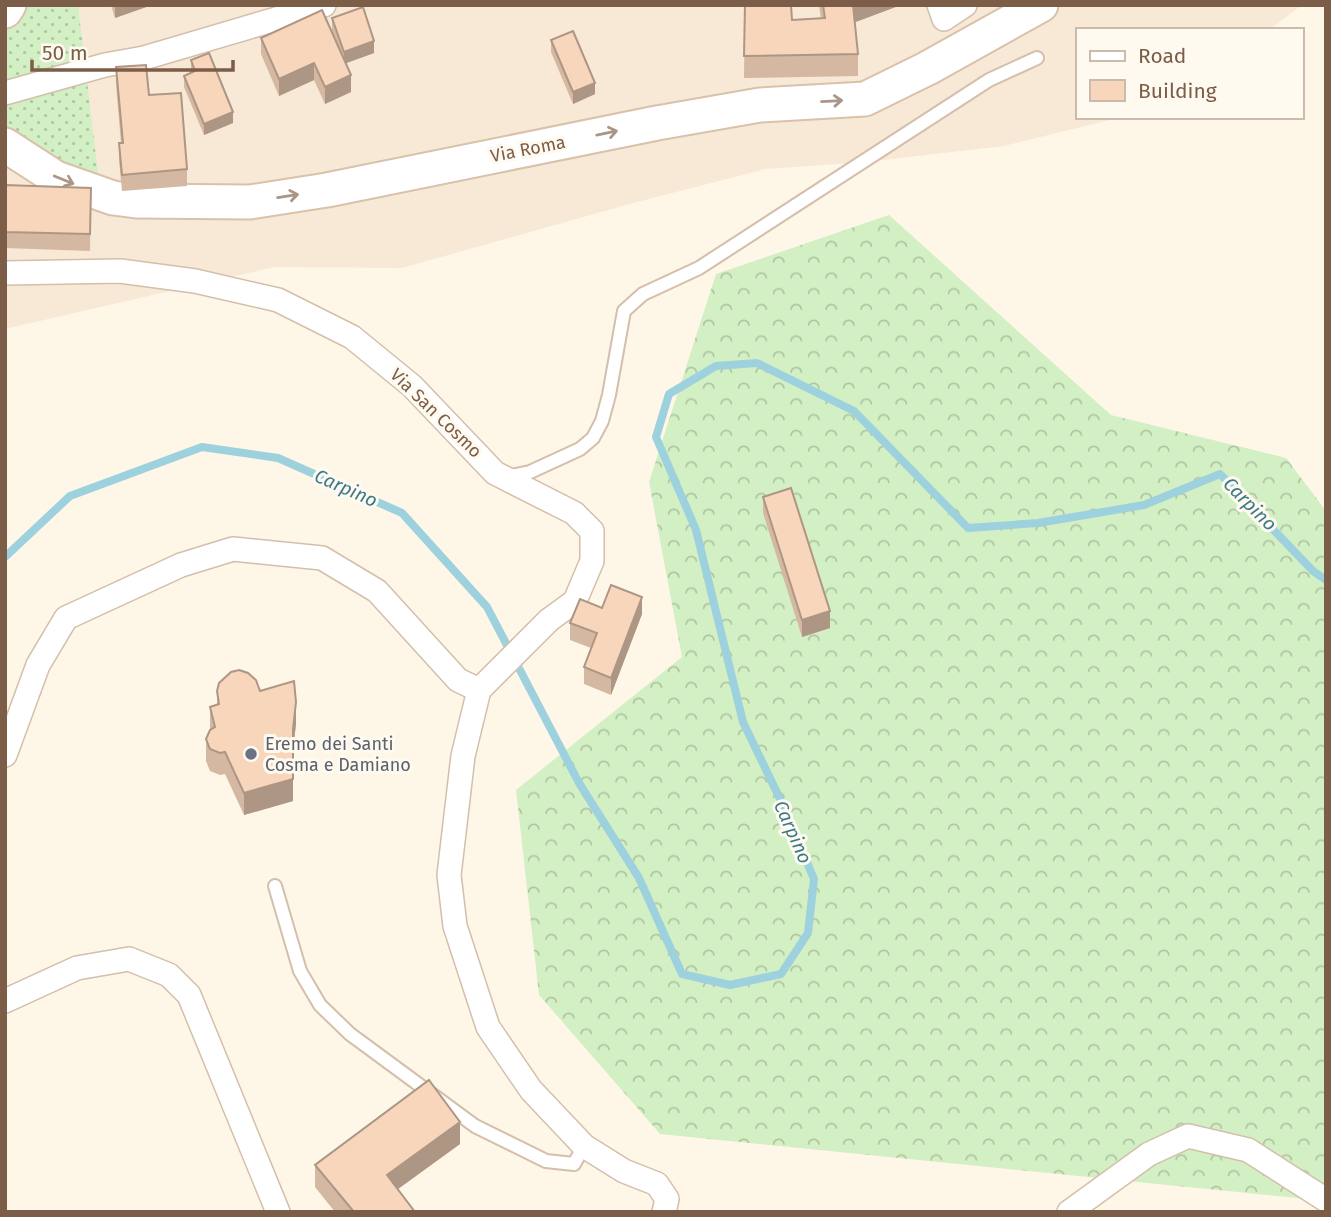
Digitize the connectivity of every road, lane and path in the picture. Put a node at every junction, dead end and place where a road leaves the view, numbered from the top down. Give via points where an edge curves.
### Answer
1 (9, 5) edge
2 (324, 5) edge
3 (939, 5) edge
4 (965, 5) edge
5 (1041, 5) edge
6 (5, 10) edge
7 (1037, 58) dead end
8 (5, 93) edge
9 (5, 145) edge
10 (5, 273) edge
11 (506, 477) junction
12 (484, 685) junction
13 (5, 755) edge
14 (275, 886) dead end
15 (5, 1001) edge
16 (584, 1146) junction
17 (1326, 1200) edge
18 (278, 1212) edge
19 (664, 1212) edge
20 (1069, 1212) edge

1 - 6 main road
2 - 8 street
3 - 4 street via 944,19
9 -> 5 main road, Via Roma via 56,177 113,198 250,202 748,107 865,99
7 - 11 lane via 989,80 699,268 643,294 624,312 609,395 593,438 580,449 530,472
10 - 11 street, Via San Cosmo via 120,271 195,281 278,300 352,337 412,386 495,472
11 - 12 street, Via San Cosmo via 574,513 592,531 592,561 575,601
12 - 13 street via 458,680 377,591 322,558 233,550 181,565 66,618 38,665
12 - 16 street via 463,755 456,805 449,875 455,926 488,1027 531,1090
14 - 16 lane via 300,971 320,1005 350,1034 475,1126 546,1161 574,1164
15 - 18 street via 77,968 129,959 169,975 189,995
16 - 19 street via 624,1171 657,1184 667,1199
17 - 20 street via 1248,1150 1188,1136 1149,1154

